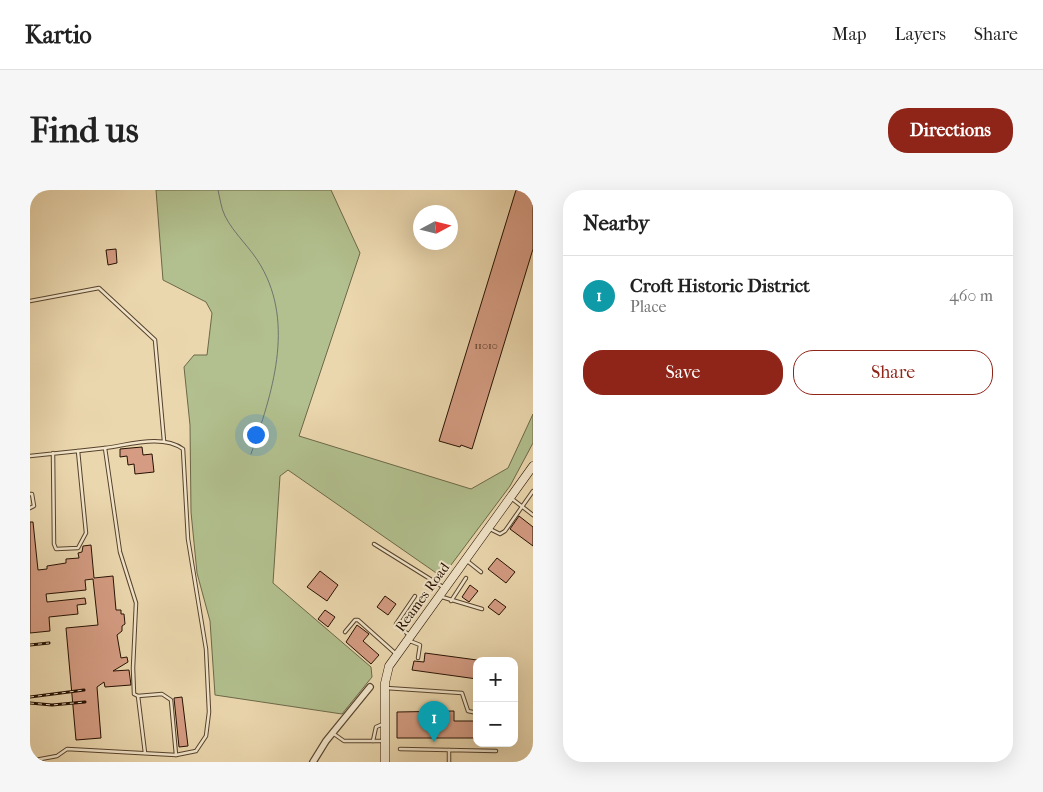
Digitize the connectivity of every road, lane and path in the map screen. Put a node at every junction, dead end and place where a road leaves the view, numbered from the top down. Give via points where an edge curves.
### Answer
1 (30, 301) edge
2 (164, 441) junction
3 (105, 448) junction
4 (78, 451) junction
5 (53, 453) junction
6 (30, 456) edge
7 (532, 469) edge
8 (533, 491) edge
9 (30, 494) edge
10 (510, 497) junction
11 (522, 506) junction
12 (30, 508) edge
13 (533, 515) edge
14 (488, 528) junction
15 (374, 544) dead end
16 (464, 560) junction
17 (481, 572) dead end
18 (466, 578) dead end
19 (444, 588) junction
20 (415, 596) dead end
21 (438, 596) junction
22 (451, 601) junction
23 (482, 609) dead end
24 (345, 632) dead end
25 (408, 637) junction
26 (396, 654) junction
27 (418, 658) dead end
28 (370, 687) dead end
29 (385, 688) junction
30 (138, 696) junction
31 (473, 713) edge
32 (384, 723) junction
33 (332, 733) junction
34 (373, 741) junction
35 (385, 741) junction
36 (400, 749) dead end
37 (449, 750) junction
38 (496, 751) dead end
39 (145, 753) junction
40 (176, 754) junction
41 (30, 761) edge
42 (313, 762) edge
43 (385, 762) edge
44 (448, 762) edge

1 - 2 lane via 99,288 155,340
2 - 3 lane
2 - 40 lane via 183,449 188,539 206,649 209,712 206,736 196,751
3 - 4 lane
3 - 30 lane via 120,552 136,603 133,668 134,694
4 - 5 lane
4 - 5 lane via 86,532 78,548 56,549 54,544
5 - 6 lane
7 - 10 main road, Reames Road
8 - 11 lane
9 - 12 lane via 34,506
10 - 11 lane
10 - 14 main road, Reames Road
11 - 13 lane
11 - 14 lane via 500,534
14 - 16 main road, Reames Road
15 - 19 lane
16 - 17 lane
16 - 19 main road, Reames Road
18 - 22 lane
19 - 21 main road, Reames Road
20 - 25 lane via 396,624
21 - 22 lane
21 - 25 main road, Reames Road
22 - 23 lane
24 - 26 lane via 358,620
25 - 26 main road, Reames Road
25 - 27 lane via 420,645
26 - 29 main road, Reames Road via 386,674
28 - 33 street
29 - 31 lane via 462,693 468,711
29 - 32 main road, Reames Road
30 - 39 lane
30 - 40 lane via 162,694 171,700
32 - 34 lane via 376,728
32 - 35 main road, Reames Road
33 - 34 lane via 344,741
33 - 42 street
34 - 35 lane
35 - 43 main road, Reames Road
36 - 37 lane
37 - 38 lane
37 - 44 lane
39 - 40 lane
39 - 41 lane via 67,749 56,756

